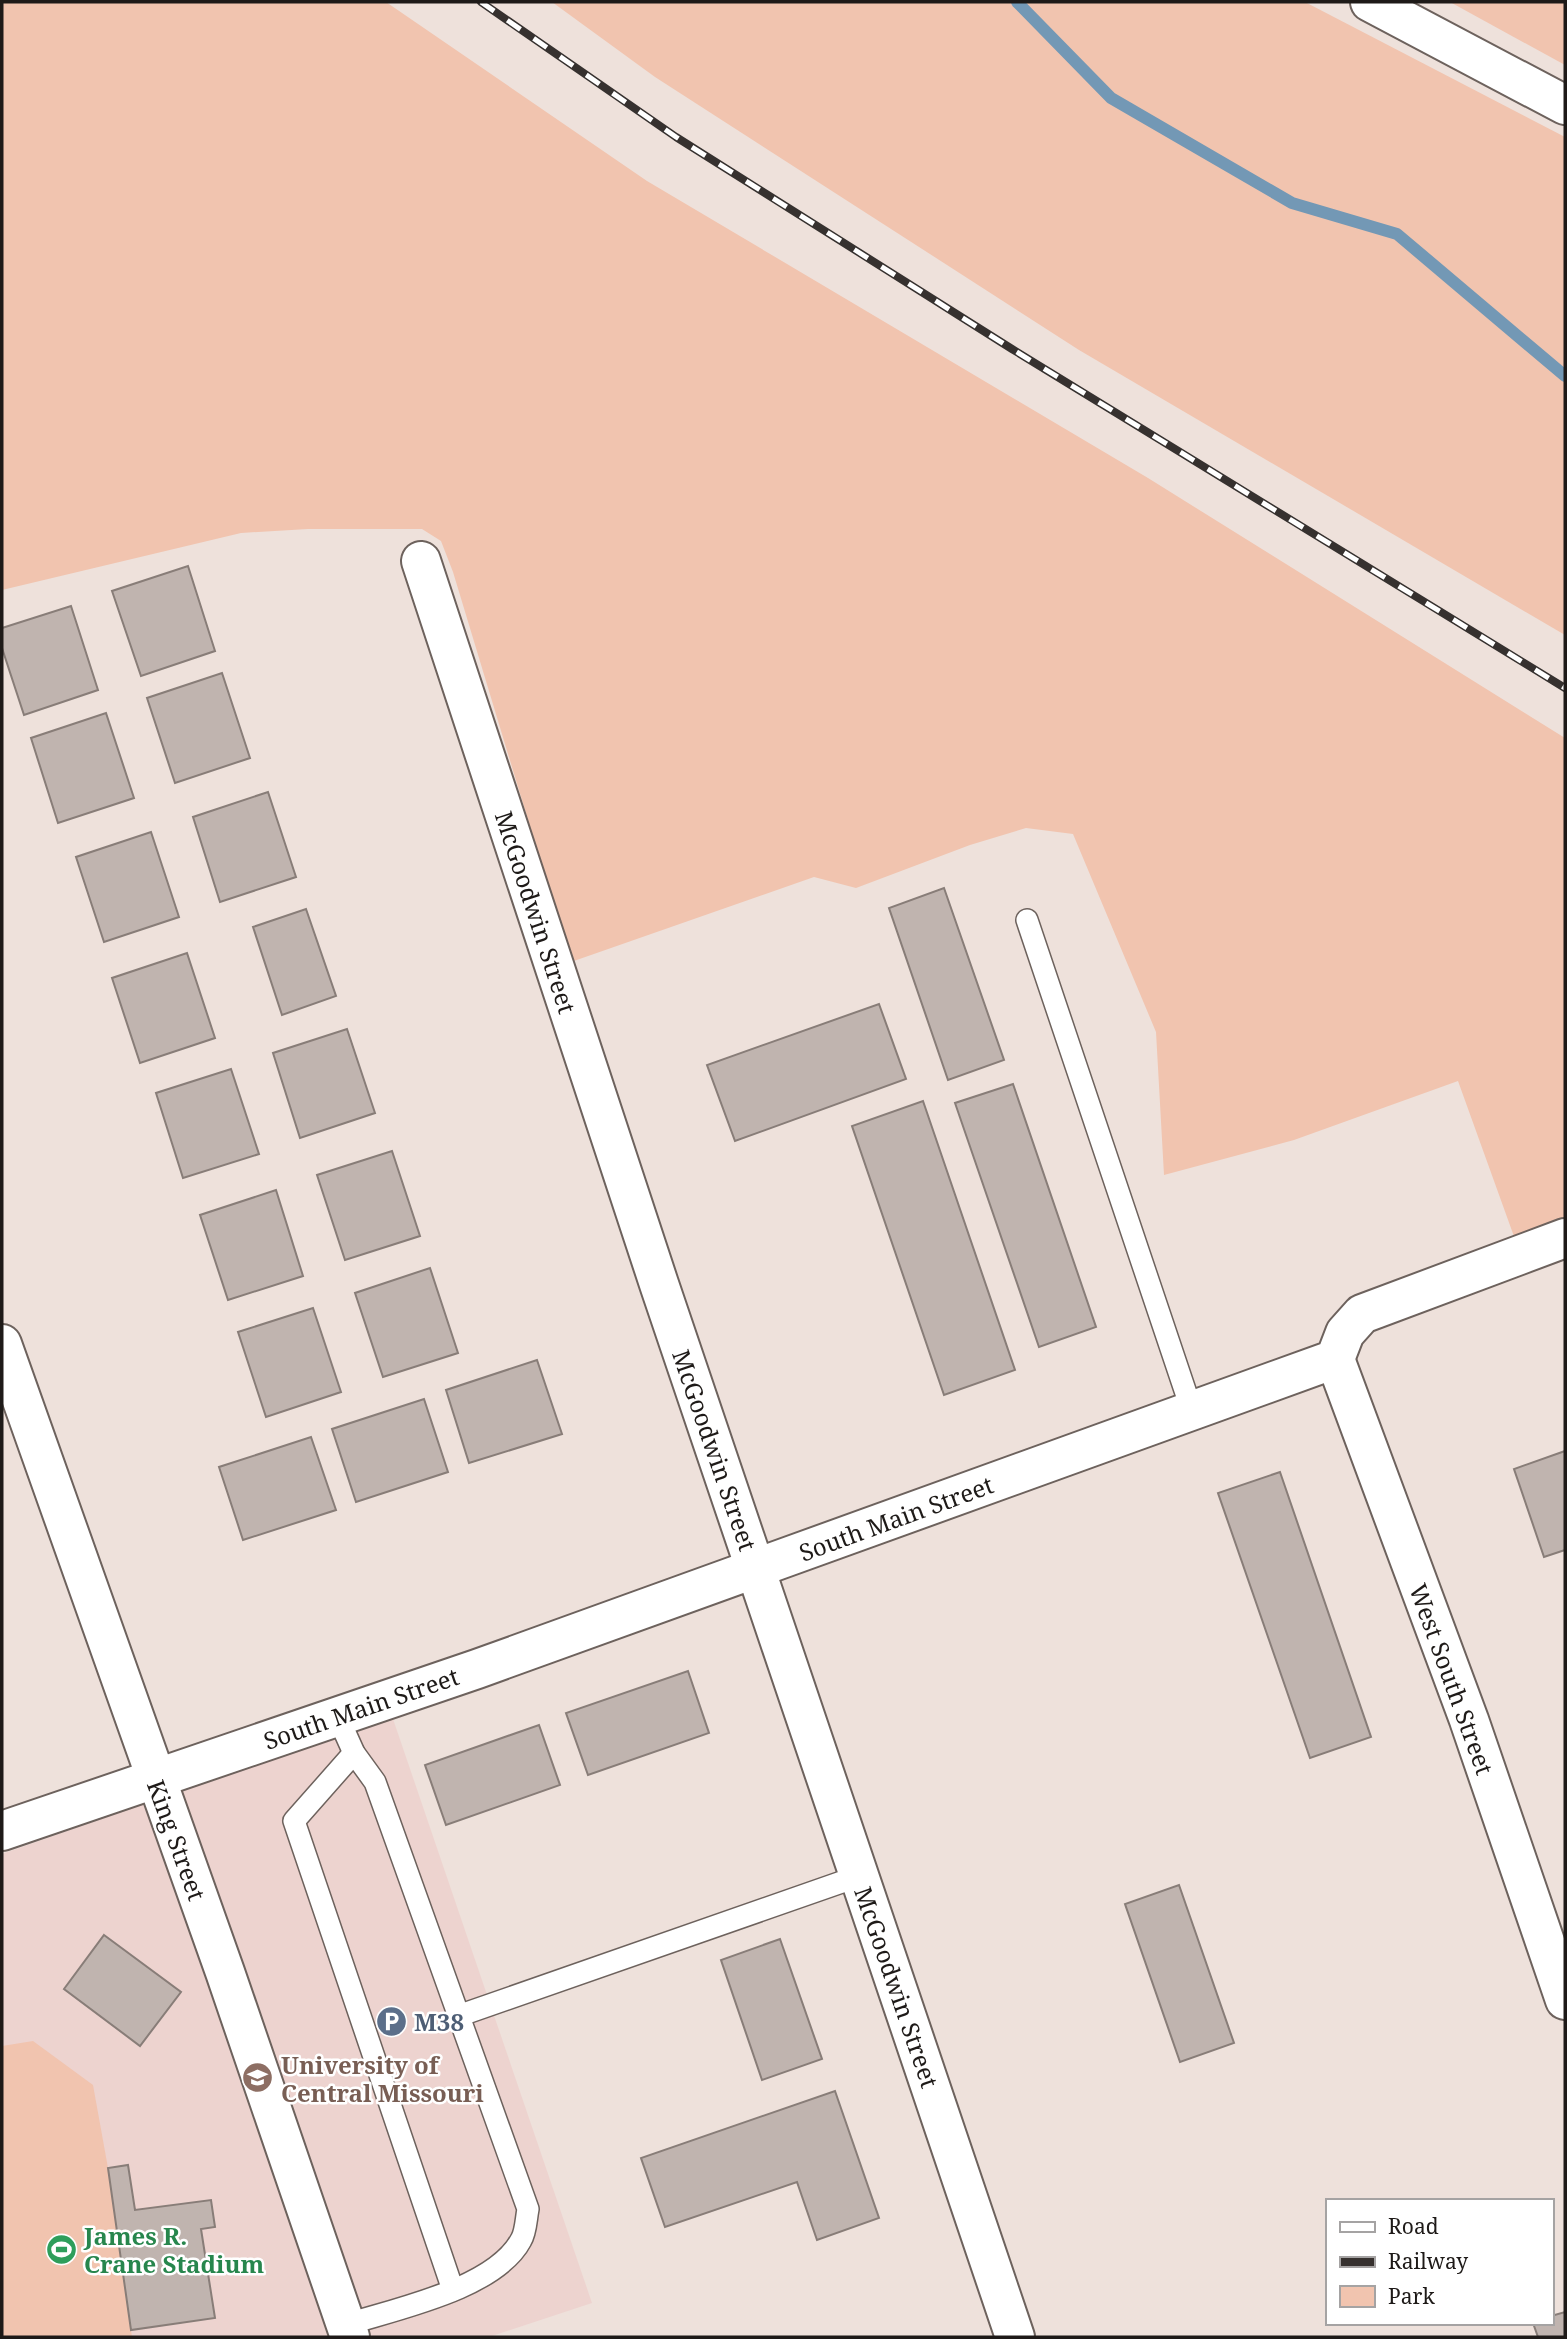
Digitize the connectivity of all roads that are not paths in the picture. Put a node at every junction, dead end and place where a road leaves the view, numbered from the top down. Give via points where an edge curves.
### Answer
1 (1370, 2) edge
2 (1565, 105) edge
3 (421, 561) dead end
4 (1027, 920) dead end
5 (1565, 1238) edge
6 (2, 1344) edge
7 (1335, 1359) junction
8 (1192, 1411) junction
9 (755, 1569) junction
10 (337, 1716) junction
11 (355, 1753) junction
12 (155, 1777) junction
13 (2, 1831) edge
14 (859, 1876) junction
15 (1565, 2000) edge
16 (458, 2015) junction
17 (453, 2290) junction
18 (348, 2331) edge
19 (1015, 2337) edge

1 - 2 street
3 - 9 street, McGoodwin Street
4 - 8 lane
5 - 7 street via 1362,1314 1345,1333
6 - 12 street, King Street
7 - 8 street, South Main Street
7 - 15 street, West South Street via 1469,1720
8 - 9 street, South Main Street
9 - 10 street, South Main Street
9 - 14 street, McGoodwin Street
10 - 11 lane
10 - 12 street, South Main Street
11 - 16 lane via 375,1782
11 - 17 lane via 294,1821
12 - 13 street, South Main Street
12 - 18 street, King Street
14 - 16 lane
14 - 19 street, McGoodwin Street
16 - 17 lane via 528,2209 522,2238 511,2255 476,2282
17 - 18 lane

